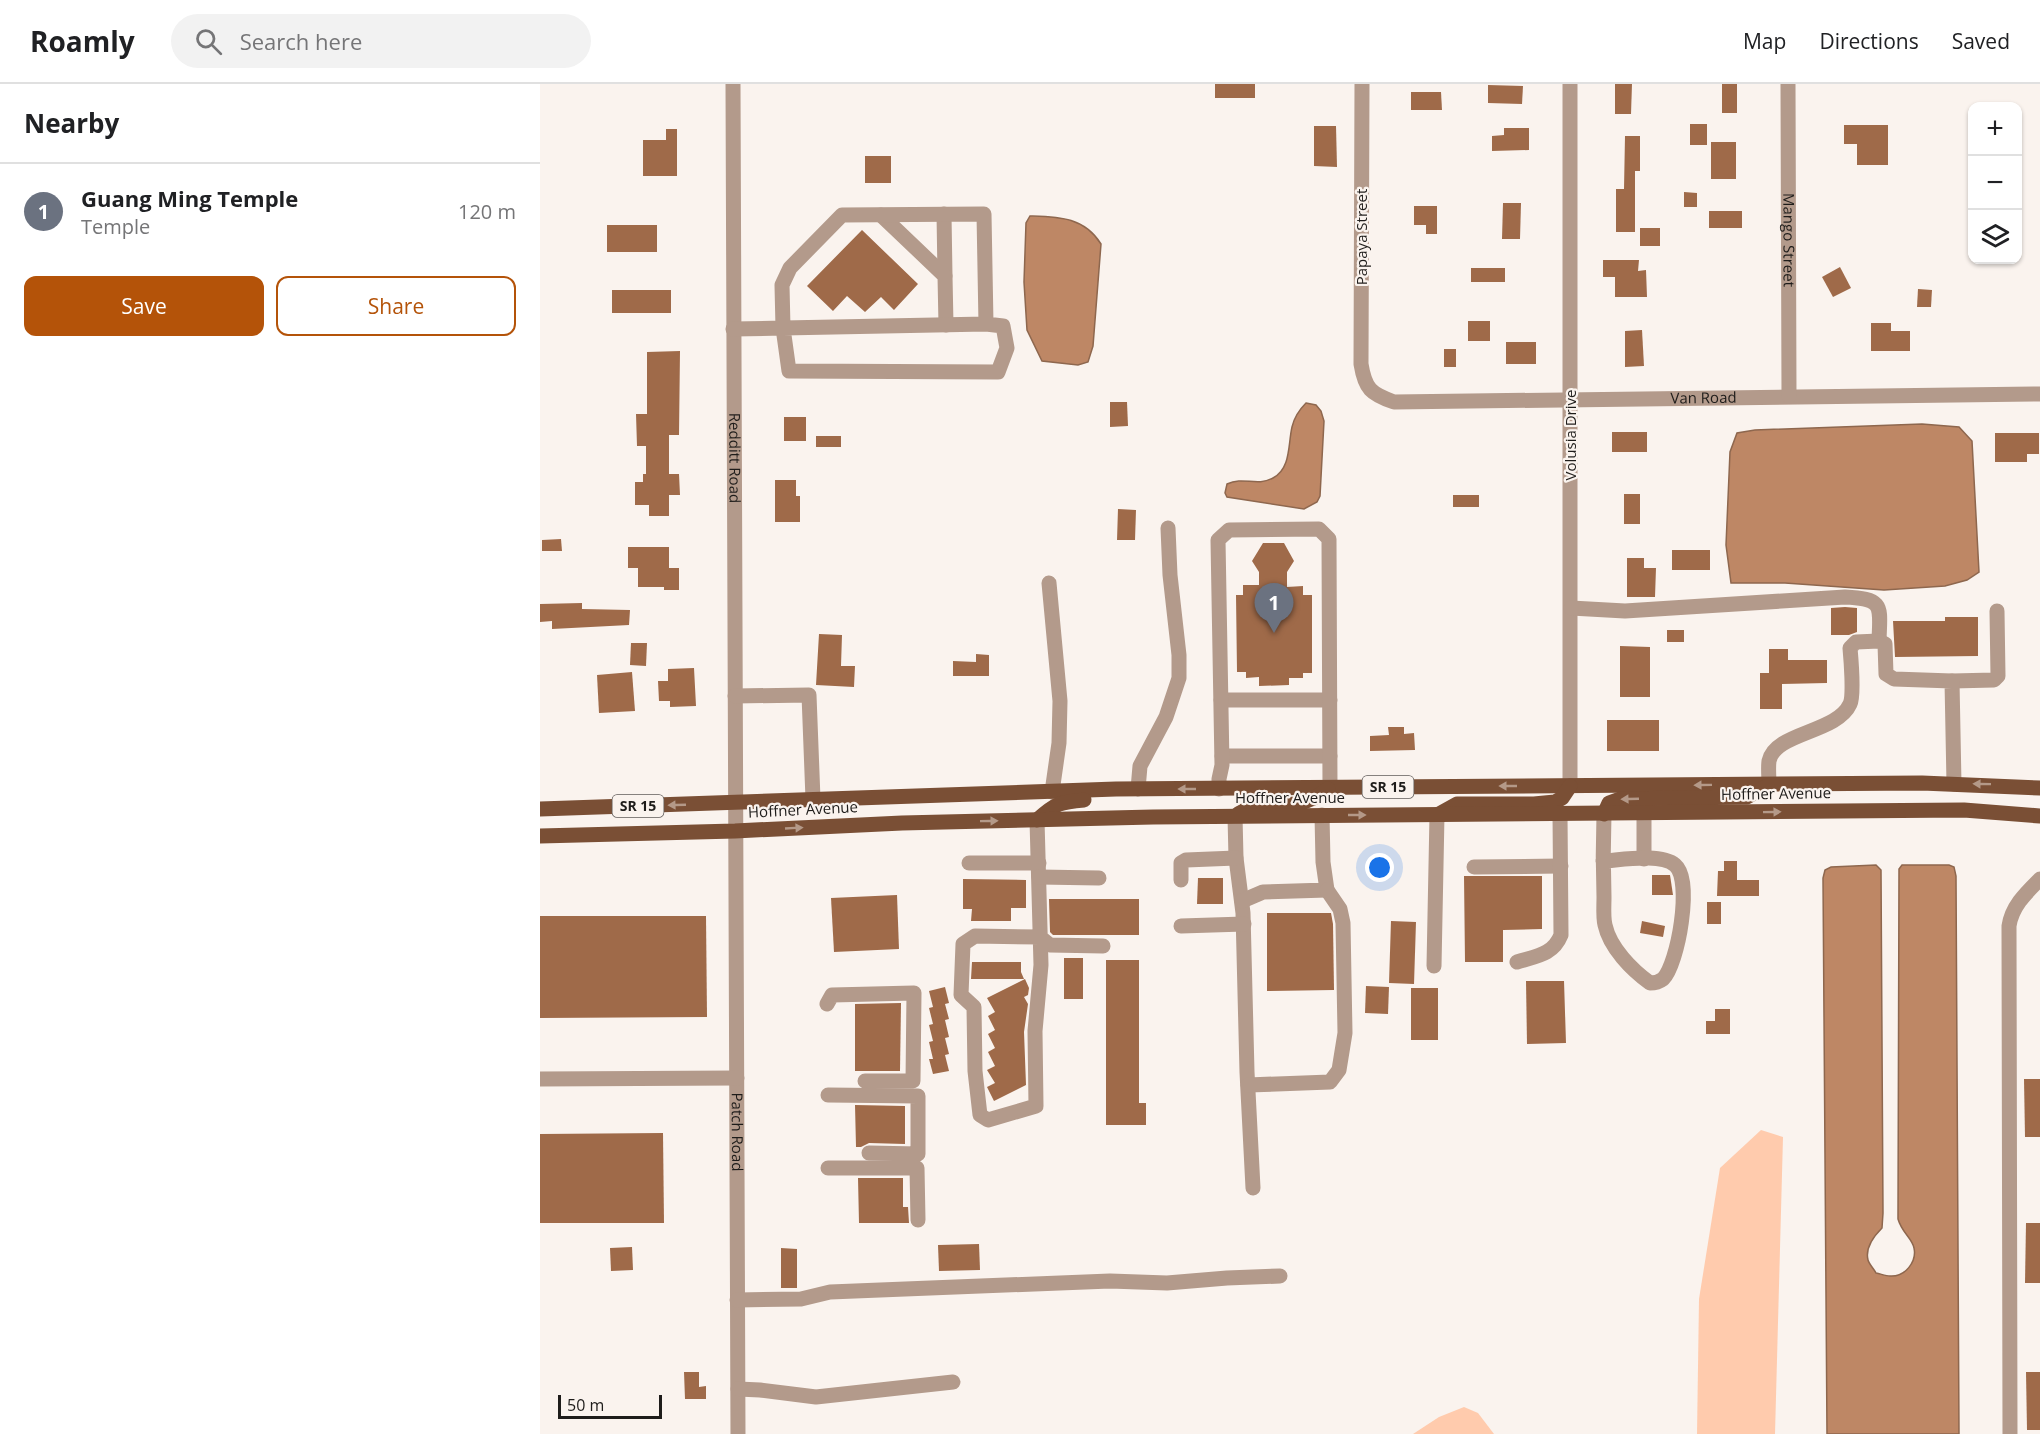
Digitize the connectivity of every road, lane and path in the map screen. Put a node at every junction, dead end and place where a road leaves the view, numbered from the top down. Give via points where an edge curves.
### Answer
1 (733, 84) edge
2 (1362, 84) edge
3 (1570, 84) edge
4 (1788, 84) edge
5 (944, 214) junction
6 (881, 215) junction
7 (945, 276) junction
8 (986, 324) junction
9 (946, 325) junction
10 (783, 328) junction
11 (734, 329) junction
12 (1369, 389) joint
13 (2040, 394) edge
14 (1789, 396) junction
15 (1571, 399) junction
16 (1168, 528) dead end
17 (1049, 584) dead end
18 (1571, 608) junction
19 (1997, 611) dead end
20 (1879, 641) junction
21 (1952, 681) junction
22 (735, 696) junction
23 (1221, 700) junction
24 (1329, 700) junction
25 (1222, 756) junction
26 (1330, 756) junction
27 (1769, 784) junction
28 (1954, 784) junction
29 (1570, 786) junction
30 (1330, 788) junction
31 (2040, 788) edge
32 (1138, 789) junction
33 (1219, 789) junction
34 (1052, 792) junction
35 (813, 799) junction
36 (735, 802) junction
37 (540, 809) edge
38 (1644, 813) junction
39 (1560, 814) junction
40 (1604, 814) junction
41 (1437, 815) junction
42 (1235, 816) junction
43 (1322, 816) junction
44 (2040, 816) edge
45 (1037, 820) junction
46 (735, 831) junction
47 (540, 836) edge
48 (1236, 858) junction
49 (1644, 859) junction
50 (1603, 861) junction
51 (969, 863) dead end
52 (1562, 866) junction
53 (1474, 867) dead end
54 (1039, 870) junction
55 (1099, 878) dead end
56 (2040, 879) edge
57 (1181, 880) dead end
58 (1327, 890) junction
59 (1242, 901) junction
60 (1244, 924) junction
61 (1181, 926) dead end
62 (1040, 937) junction
63 (1103, 946) dead end
64 (1517, 962) dead end
65 (1434, 966) dead end
66 (826, 1004) dead end
67 (737, 1078) junction
68 (540, 1079) edge
69 (865, 1080) dead end
70 (1248, 1085) junction
71 (828, 1095) dead end
72 (869, 1153) dead end
73 (828, 1168) dead end
74 (1253, 1188) dead end
75 (918, 1220) dead end
76 (1280, 1276) dead end
77 (737, 1300) junction
78 (953, 1382) dead end
79 (738, 1389) junction
80 (738, 1434) edge
81 (2010, 1434) edge

1 - 11 street, Redditt Road
2 - 12 street, Papaya Street via 1362,364
3 - 15 street, Volusia Drive
4 - 14 street, Mango Street
5 - 6 street
5 - 7 street
5 - 8 street via 984,214
6 - 7 street
6 - 10 street via 842,215 790,268 782,285
7 - 9 street
8 - 9 street
8 - 10 street via 1003,326 1007,348 998,372 789,371
9 - 10 street
10 - 11 street
11 - 22 street, Redditt Road
12 - 15 street, Van Road via 1394,402
13 - 14 street, Van Road
14 - 15 street, Van Road
15 - 18 street, Volusia Drive
16 - 32 street via 1179,678 1166,717 1140,766
17 - 34 street via 1060,701
18 - 20 street via 1625,611 1861,598 1876,602 1880,608
18 - 29 street, Volusia Drive
19 - 21 street via 1998,676 1994,680
20 - 21 street via 1885,644 1886,674 1894,679
20 - 27 street via 1856,642 1850,648 1851,702 1830,723 1774,750 1769,760
21 - 28 street
22 - 35 street via 809,694
22 - 36 street, Redditt Road
23 - 24 street
23 - 24 street via 1218,540 1228,530 1319,529 1329,540
23 - 25 street
24 - 26 street
25 - 26 street
25 - 33 street
26 - 30 street
27 - 28 main road, Hoffner Avenue / SR 15
27 -> 29 main road, Hoffner Avenue / SR 15
27 -> 40 main road via 1747,797 1620,799 1609,803
31 -> 28 main road, Hoffner Avenue / SR 15
29 -> 30 main road, Hoffner Avenue / SR 15
29 - 41 main road via 1555,802 1457,804
30 - 33 main road, Hoffner Avenue / SR 15
30 - 42 main road via 1299,804 1254,805
33 -> 32 main road, Hoffner Avenue / SR 15
32 - 34 main road, Hoffner Avenue / SR 15
32 - 45 main road via 1129,797 1067,801 1054,805
34 - 35 main road, Hoffner Avenue / SR 15
35 - 36 main road, Hoffner Avenue / SR 15
36 -> 37 main road, Hoffner Avenue / SR 15
36 - 46 street, Redditt Road
38 - 40 main road, Hoffner Avenue / SR 15
38 -> 44 main road, Hoffner Avenue / SR 15 via 1964,810
38 - 49 street
39 - 40 main road, Hoffner Avenue / SR 15
39 - 41 main road, Hoffner Avenue / SR 15
39 - 52 street
40 - 50 street
43 -> 41 main road, Hoffner Avenue / SR 15
41 - 65 street
42 - 43 main road, Hoffner Avenue / SR 15
42 - 45 main road, Hoffner Avenue / SR 15
42 - 48 street
43 - 58 street
46 -> 45 main road, Hoffner Avenue / SR 15
45 - 54 street
46 - 47 main road, Hoffner Avenue / SR 15
46 - 67 street, Patch Road
48 - 57 street via 1186,860 1180,863
48 - 59 street
49 - 50 street
49 - 50 street via 1669,861 1680,870 1683,881 1680,937 1663,979 1656,983 1650,983 1625,960 1605,925
51 - 54 street
52 - 53 street
52 - 64 street via 1561,935 1557,946
54 - 55 street
54 - 62 street
56 - 81 street via 2020,899 2008,926
58 - 59 street via 1263,892
58 - 70 street via 1340,909 1343,923 1345,1033 1339,1070 1330,1082
59 - 60 street
60 - 61 street
60 - 70 street
62 - 62 street via 1036,1106 988,1120 980,1115 974,1007 961,995 963,944 975,936
62 - 63 street via 1050,945
66 - 69 street via 832,995 914,993 913,1081
67 - 68 street
67 - 77 street, Patch Road
70 - 74 street
71 - 72 street via 918,1096 918,1154
73 - 75 street via 917,1168
76 - 77 street via 830,1292 801,1299
77 - 79 street, Patch Road
78 - 79 street via 816,1397
79 - 80 street, Patch Road

